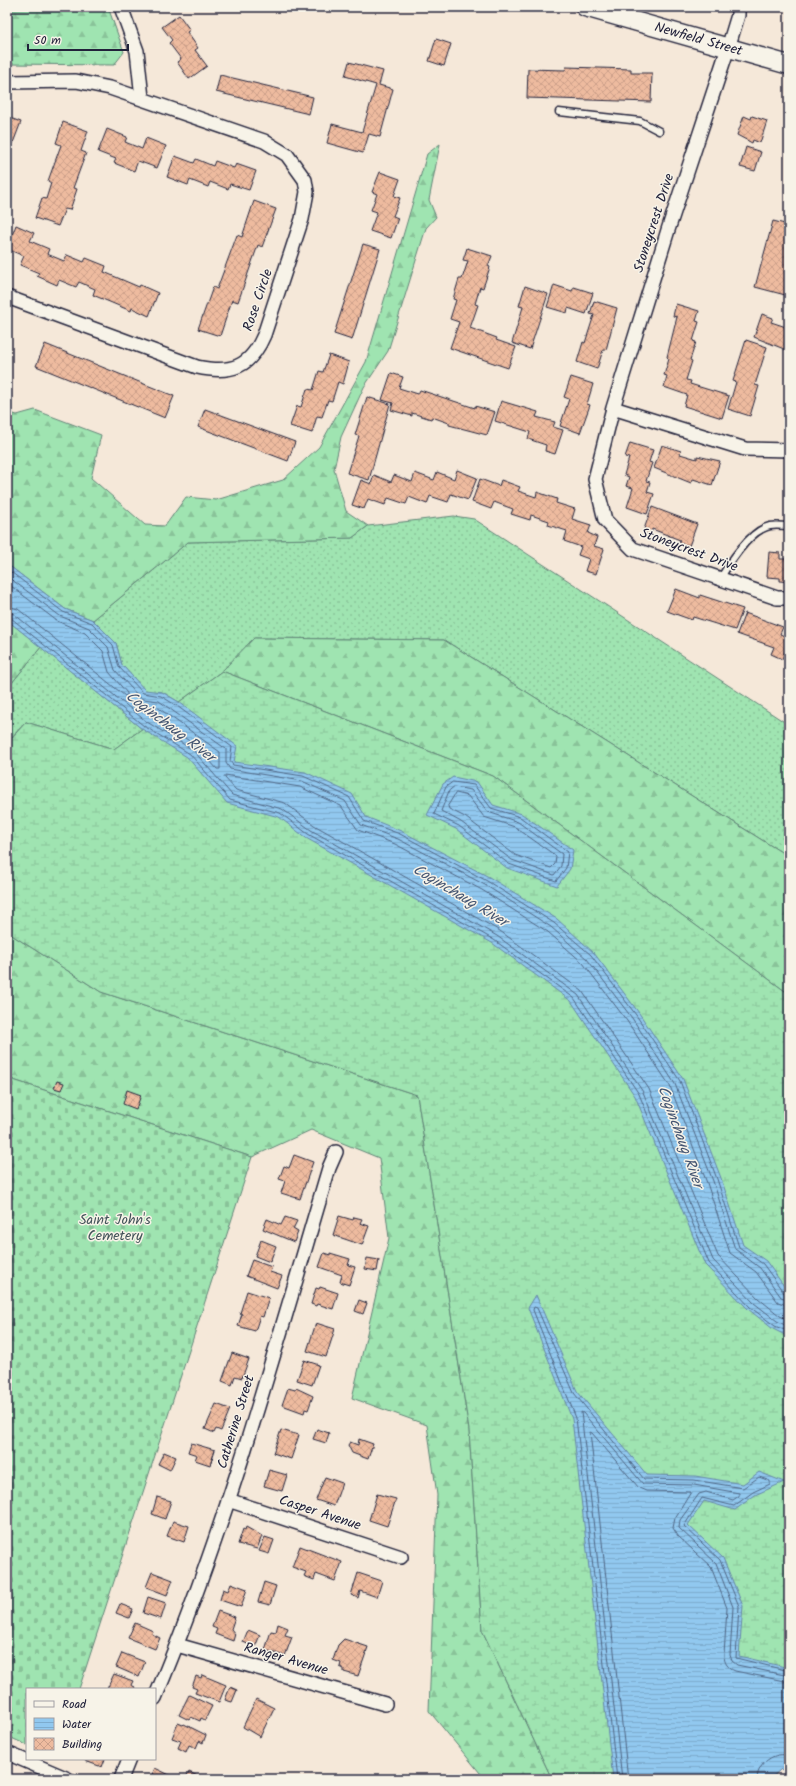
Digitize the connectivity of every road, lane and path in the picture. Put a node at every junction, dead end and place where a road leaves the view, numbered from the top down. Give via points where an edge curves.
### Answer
1 (121, 7) edge
2 (585, 7) edge
3 (738, 7) edge
4 (728, 48) junction
5 (789, 65) edge
6 (7, 82) edge
7 (142, 98) junction
8 (559, 112) dead end
9 (659, 131) dead end
10 (7, 297) edge
11 (613, 408) junction
12 (789, 450) edge
13 (789, 526) edge
14 (720, 579) junction
15 (789, 598) edge
16 (336, 1152) dead end
17 (228, 1500) junction
18 (401, 1557) dead end
19 (177, 1645) junction
20 (156, 1696) edge
21 (385, 1704) dead end
22 (7, 1753) edge
23 (129, 1760) edge
24 (68, 1779) edge
25 (121, 1779) edge

1 - 7 street via 137,51
2 - 4 main road, Newfield Street
3 - 4 street, Stoneycrest Drive
4 - 5 main road, Newfield Street
4 - 11 street, Stoneycrest Drive
6 - 7 street, Rose Circle via 76,81
7 - 10 street, Rose Circle via 264,141 288,155 305,180 307,192 302,219 264,335 255,353 242,365 226,370 206,369
8 - 9 lane via 640,120
11 - 12 street via 745,449
11 - 14 street, Stoneycrest Drive via 595,479 605,520 633,549
13 - 14 lane via 770,526 757,533 736,554
14 - 15 street, Stoneycrest Drive via 776,598
16 - 17 street, Catherine Street
17 - 18 street, Casper Avenue
17 - 19 street, Catherine Street
19 - 20 street, Catherine Street
19 - 21 street, Ranger Avenue
22 - 24 street
23 - 25 street

